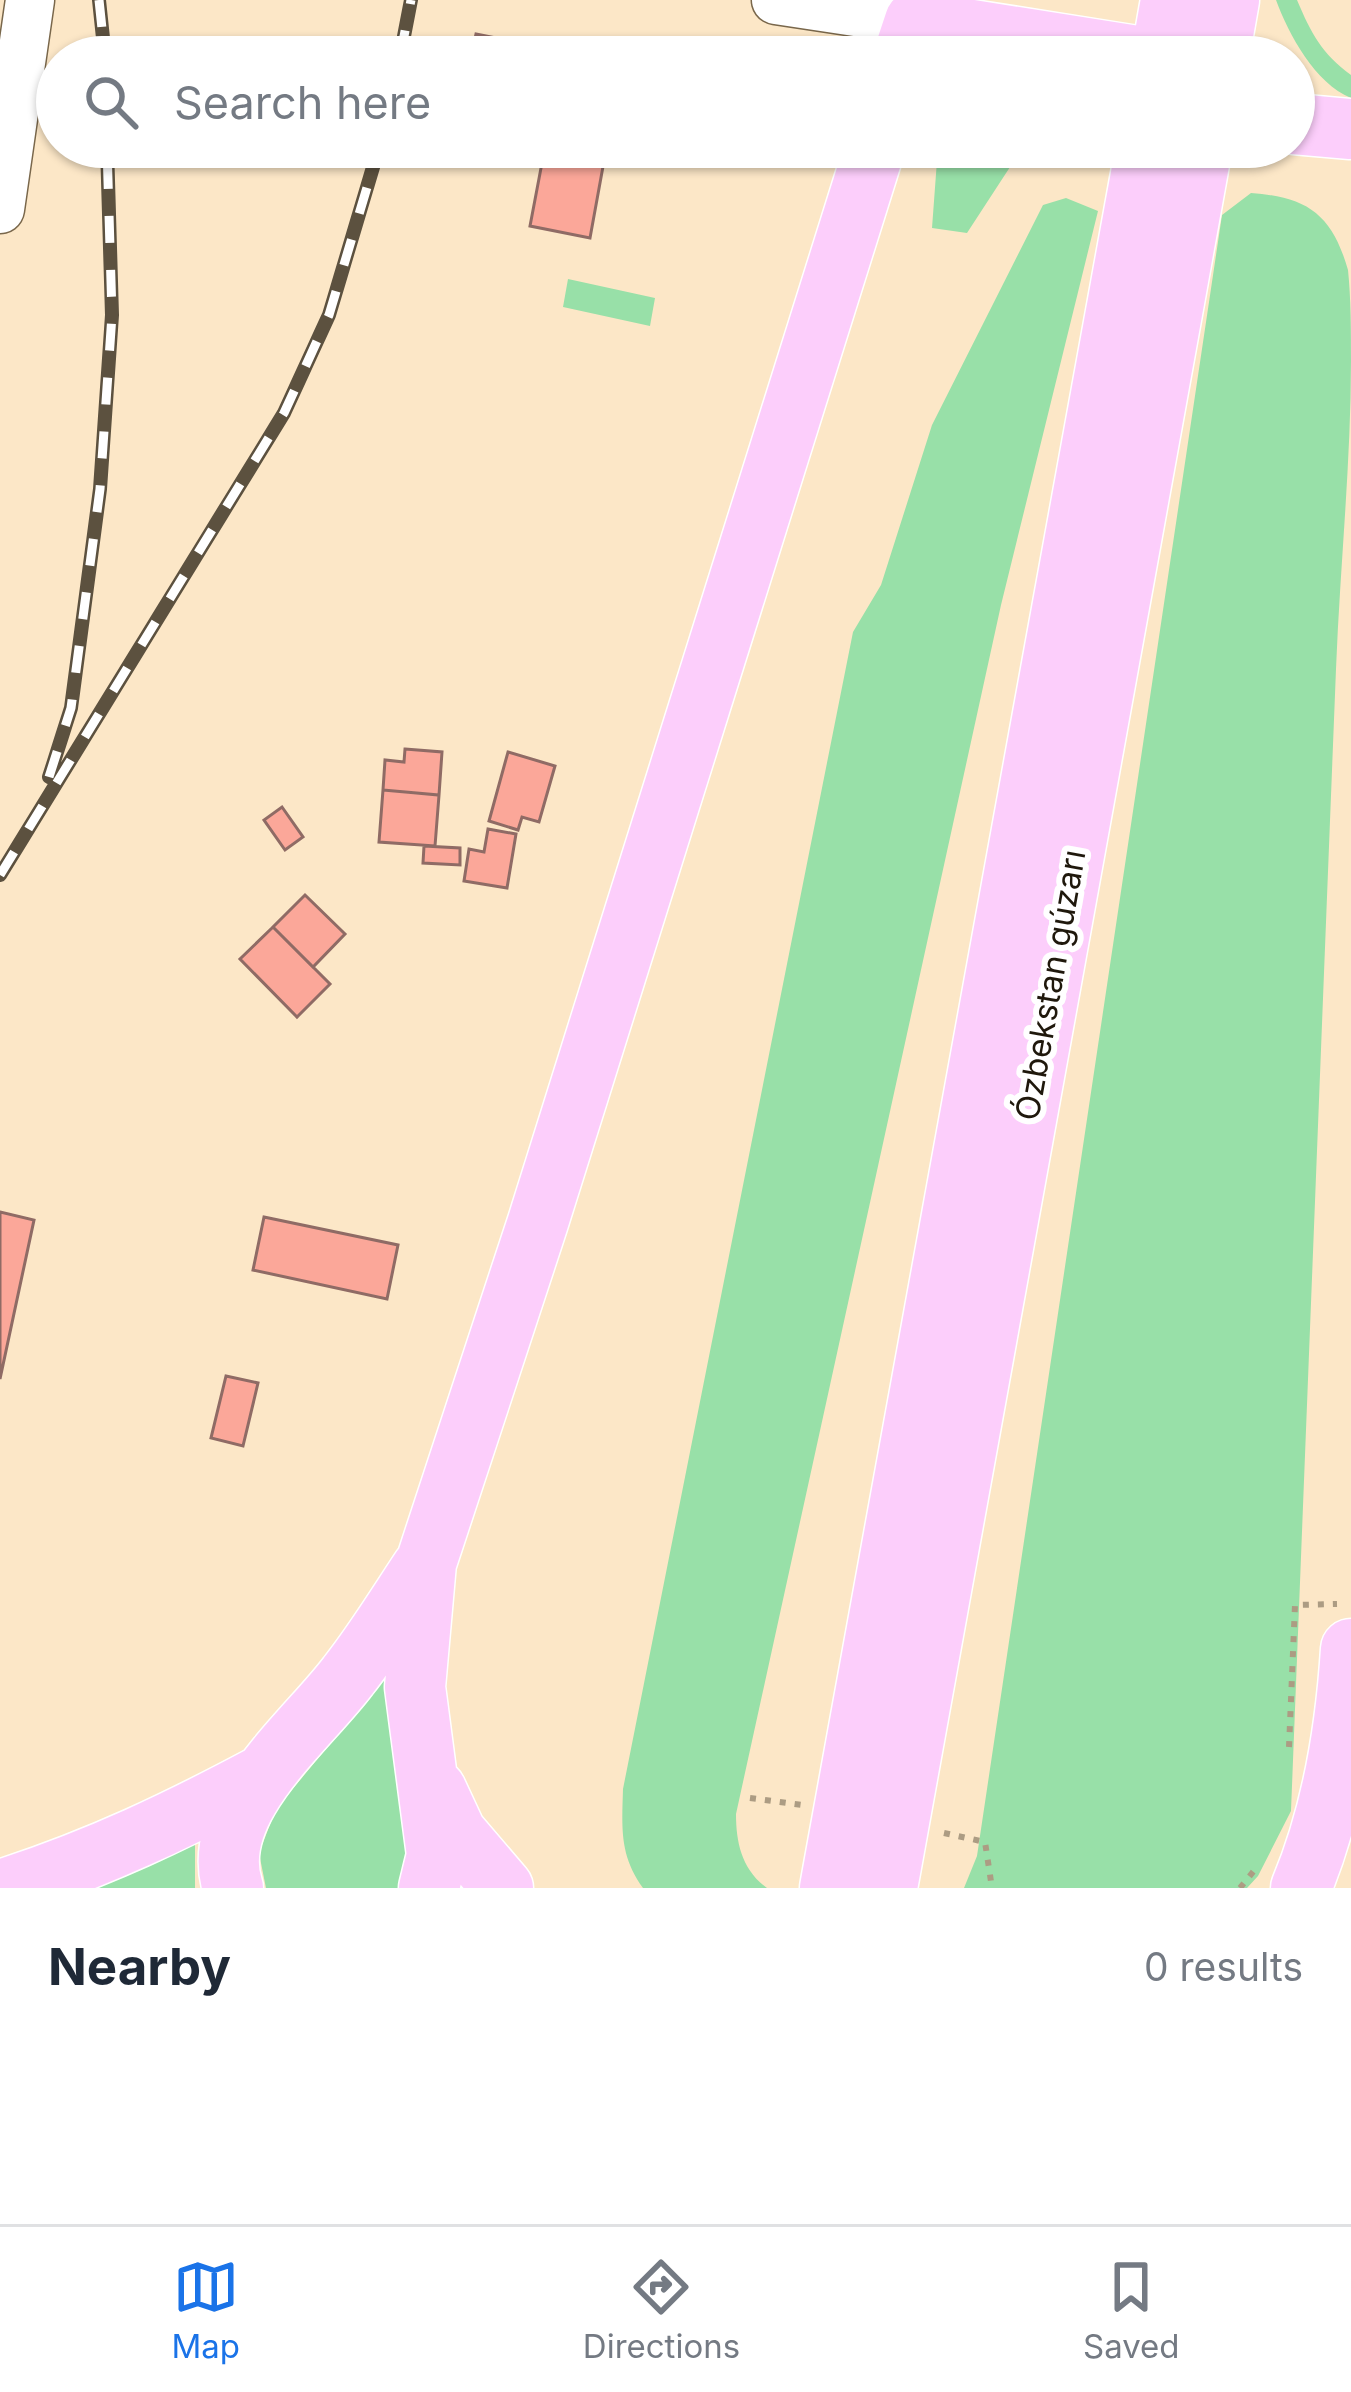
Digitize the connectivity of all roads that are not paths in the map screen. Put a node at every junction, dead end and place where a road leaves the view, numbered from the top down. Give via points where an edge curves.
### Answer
1 (30, 0) edge
2 (776, 0) edge
3 (1171, 0) edge
4 (1229, 0) edge
5 (899, 36) edge
6 (1165, 36) edge
7 (1223, 36) edge
8 (1315, 126) edge
9 (1351, 130) edge
10 (868, 168) edge
11 (1143, 168) edge
12 (1198, 168) edge
13 (0, 209) edge
14 (426, 1563) junction
15 (1350, 1686) edge
16 (424, 1766) junction
17 (263, 1775) junction
18 (871, 1818) junction
19 (1290, 1877) edge
20 (7, 1888) edge
21 (233, 1888) edge
22 (429, 1888) edge
23 (503, 1888) edge
24 (830, 1888) edge
25 (887, 1888) edge

1 - 13 street
2 - 5 street
3 - 6 main road
4 - 7 main road
8 - 9 main road
10 - 14 main road
11 - 18 main road, Ózbekstan gúzarı
12 - 18 main road, Ózbekstan gúzarı
14 - 16 main road via 416,1687
14 - 17 main road via 350,1675
15 - 19 main road via 1327,1809
16 - 22 main road via 437,1855
16 - 23 main road via 456,1833
17 - 20 main road via 167,1826
17 - 21 main road via 233,1827 226,1867
18 - 24 main road
18 - 25 main road

